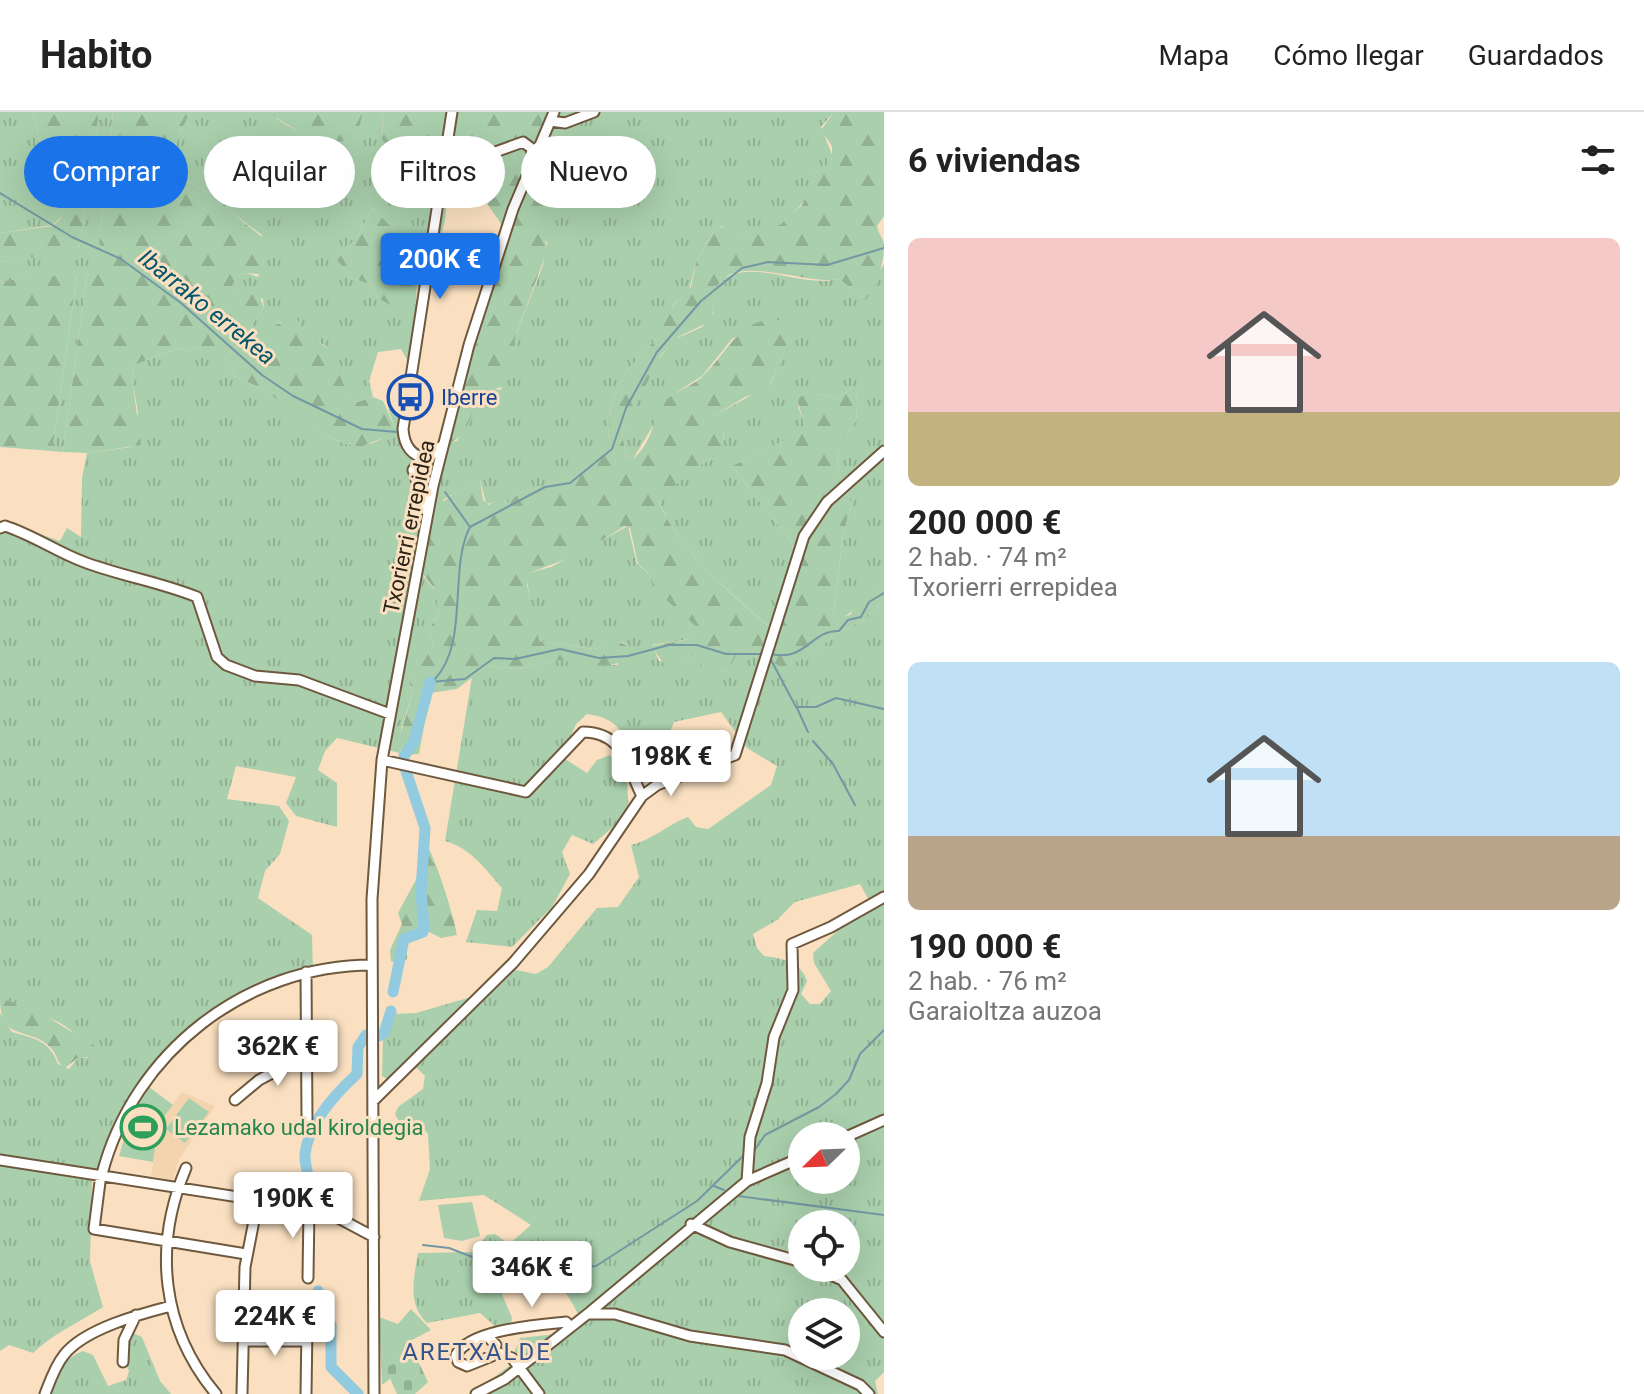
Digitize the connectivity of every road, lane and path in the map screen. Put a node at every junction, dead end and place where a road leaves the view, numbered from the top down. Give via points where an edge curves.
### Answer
1 (452, 112) edge
2 (594, 112) edge
3 (552, 117) edge
4 (449, 136) edge
5 (543, 136) edge
6 (521, 191) edge
7 (439, 208) edge
8 (444, 444) junction
9 (884, 451) edge
10 (425, 458) junction
11 (438, 471) junction
12 (433, 486) junction
13 (420, 489) junction
14 (428, 519) junction
15 (0, 528) edge
16 (390, 714) junction
17 (382, 760) junction
18 (642, 796) junction
19 (884, 897) edge
20 (372, 965) junction
21 (306, 972) junction
22 (306, 1055) junction
23 (235, 1100) dead end
24 (373, 1101) junction
25 (307, 1119) dead end
26 (884, 1120) edge
27 (860, 1131) edge
28 (0, 1160) edge
29 (788, 1163) edge
30 (186, 1168) dead end
31 (102, 1174) junction
32 (747, 1181) junction
33 (178, 1186) junction
34 (258, 1200) junction
35 (309, 1208) junction
36 (691, 1224) junction
37 (374, 1237) junction
38 (165, 1241) junction
39 (246, 1254) junction
40 (788, 1258) edge
41 (308, 1278) dead end
42 (844, 1282) edge
43 (171, 1306) junction
44 (588, 1314) junction
45 (136, 1315) junction
46 (307, 1326) dead end
47 (571, 1327) junction
48 (884, 1332) edge
49 (487, 1336) junction
50 (243, 1341) junction
51 (307, 1341) junction
52 (496, 1352) junction
53 (123, 1362) dead end
54 (520, 1367) junction
55 (45, 1394) edge
56 (216, 1394) edge
57 (242, 1394) edge
58 (306, 1394) edge
59 (374, 1394) edge
60 (476, 1394) edge
61 (539, 1394) edge
62 (869, 1394) edge

1 - 4 street
2 - 3 street via 565,123
3 - 5 street, Txorierri errepidea
6 - 8 street, Txorierri errepidea via 481,303
7 - 10 street via 404,433 408,449
8 - 10 street
8 - 11 street, Txorierri errepidea
9 - 18 street via 827,502 804,536 735,755 657,785
10 - 11 street via 436,463
10 - 13 street via 413,470
11 - 12 street, Txorierri errepidea
12 - 13 street
12 - 14 street, Txorierri errepidea
13 - 14 street
14 - 16 street, Txorierri errepidea
15 - 16 street via 21,531 85,563 197,597 217,657 238,671 299,680
16 - 17 street, Txorierri errepidea
17 - 18 street via 526,792 588,731 606,736 626,753
17 - 20 street, Txorierri errepidea
18 - 24 street via 589,874 513,963
19 - 32 street via 792,944 793,990 774,1037 747,1153
20 - 21 street
20 - 24 street, Txorierri errepidea
21 - 22 street
21 - 31 street via 239,998 177,1044 133,1099
22 - 23 street via 259,1080
22 - 25 street
24 - 37 street, Txorierri errepidea
26 - 27 street
28 - 31 street
29 - 32 street
30 - 33 street
31 - 33 street
31 - 38 street via 92,1228
32 - 36 street
33 - 34 street
33 - 38 street
34 - 35 street
34 - 39 street
35 - 37 street
35 - 41 street
36 - 40 street via 730,1242
36 - 44 street
37 - 59 street, Txorierri errepidea
38 - 39 street
38 - 43 street
39 - 50 street
42 - 48 street
43 - 45 street
43 - 56 street via 186,1349
44 - 47 street
44 - 62 street via 615,1314 690,1336 785,1350
45 - 53 street via 124,1340
45 - 55 street via 66,1351
46 - 51 street
47 - 49 street via 566,1322 535,1325
47 - 54 street
49 - 52 street
49 - 52 street via 459,1349 458,1362 467,1366
50 - 51 street
50 - 57 street
51 - 58 street
52 - 54 street
54 - 60 street
54 - 61 street

